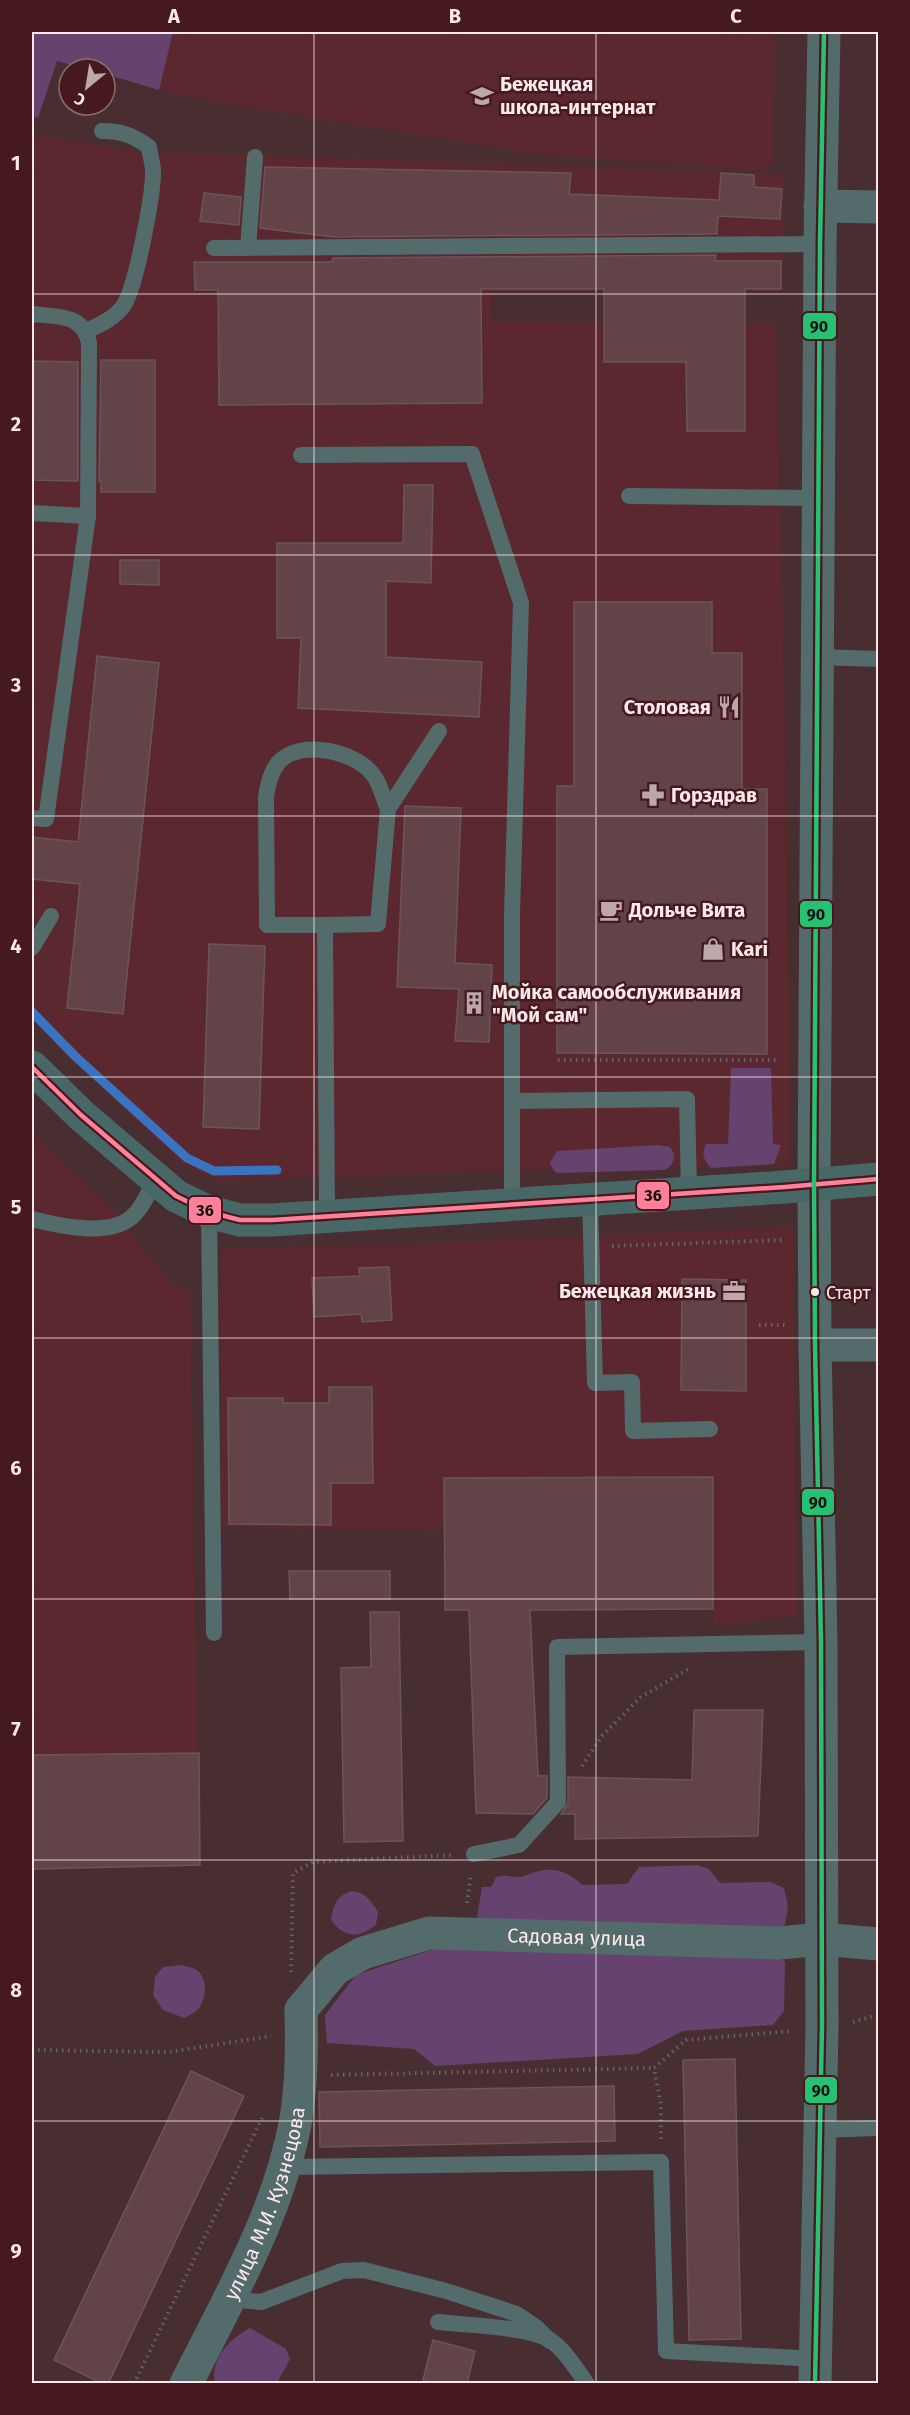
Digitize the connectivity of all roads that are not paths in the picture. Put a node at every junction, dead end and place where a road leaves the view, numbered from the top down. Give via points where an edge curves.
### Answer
1 (824, 32) edge
2 (102, 131) dead end
3 (255, 157) dead end
4 (820, 206) junction
5 (879, 207) edge
6 (820, 244) junction
7 (214, 248) dead end
8 (248, 248) junction
9 (32, 314) edge
10 (86, 331) junction
11 (301, 455) dead end
12 (629, 496) dead end
13 (818, 498) junction
14 (32, 513) edge
15 (88, 516) junction
16 (818, 657) junction
17 (879, 659) edge
18 (439, 731) dead end
19 (387, 809) junction
20 (32, 818) edge
21 (51, 916) dead end
22 (325, 925) junction
23 (32, 948) edge
24 (32, 1067) edge
25 (512, 1101) junction
26 (154, 1179) junction
27 (879, 1179) edge
28 (814, 1184) junction
29 (689, 1193) junction
30 (590, 1198) junction
31 (512, 1204) junction
32 (209, 1212) junction
33 (327, 1216) junction
34 (32, 1219) edge
35 (815, 1345) junction
36 (879, 1345) edge
37 (710, 1429) dead end
38 (214, 1633) dead end
39 (821, 1642) junction
40 (474, 1854) road end
41 (822, 1939) junction
42 (879, 1944) edge
43 (301, 2021) joint
44 (879, 2128) edge
45 (820, 2130) junction
46 (284, 2167) junction
47 (228, 2299) junction
48 (438, 2322) dead end
49 (550, 2341) junction
50 (816, 2371) edge
51 (186, 2384) edge
52 (587, 2384) edge

1 - 4 street
2 - 10 lane via 136,137 148,147 153,169 133,284 123,305 106,321
3 - 8 lane
4 - 5 street
4 - 6 street
6 - 8 lane
6 - 13 street
7 - 8 lane
9 - 10 lane via 79,322
10 - 15 lane
11 - 25 lane via 472,454 521,603 512,914
12 - 13 lane
13 - 16 street
14 - 15 lane
15 - 20 lane via 46,819
16 - 17 lane
16 - 28 street
18 - 19 lane
19 - 22 lane via 378,924
19 - 22 lane via 376,778 356,760 338,752 296,752 279,761 270,777 266,797 267,925
21 - 23 lane
22 - 33 lane
24 - 26 main road
25 - 29 lane via 687,1100
25 - 31 lane
26 - 32 main road via 176,1196
26 - 34 lane via 133,1217 118,1226 71,1227
27 - 28 main road
28 - 29 main road
28 - 35 street
29 - 30 main road
30 - 31 main road
30 - 37 lane via 595,1383 632,1382 633,1431
31 - 33 main road
32 - 33 main road via 240,1220
32 - 38 lane
35 - 36 street
35 - 39 street
39 - 40 lane via 557,1647 558,1802 519,1845
39 - 41 street
41 - 42 street, Садовая улица
41 - 43 street, Садовая улица via 780,1943 429,1933 363,1953 335,1969
41 - 45 street
43 - 46 street, улица М.И. Кузнецова via 296,2120
44 - 45 lane
45 - 50 street
46 - 47 street, улица М.И. Кузнецова
46 - 50 lane via 661,2162 666,2351
47 - 49 lane via 261,2302 342,2271 364,2270 517,2314
47 - 51 street, улица М.И. Кузнецова
48 - 49 lane via 529,2333
49 - 52 lane

